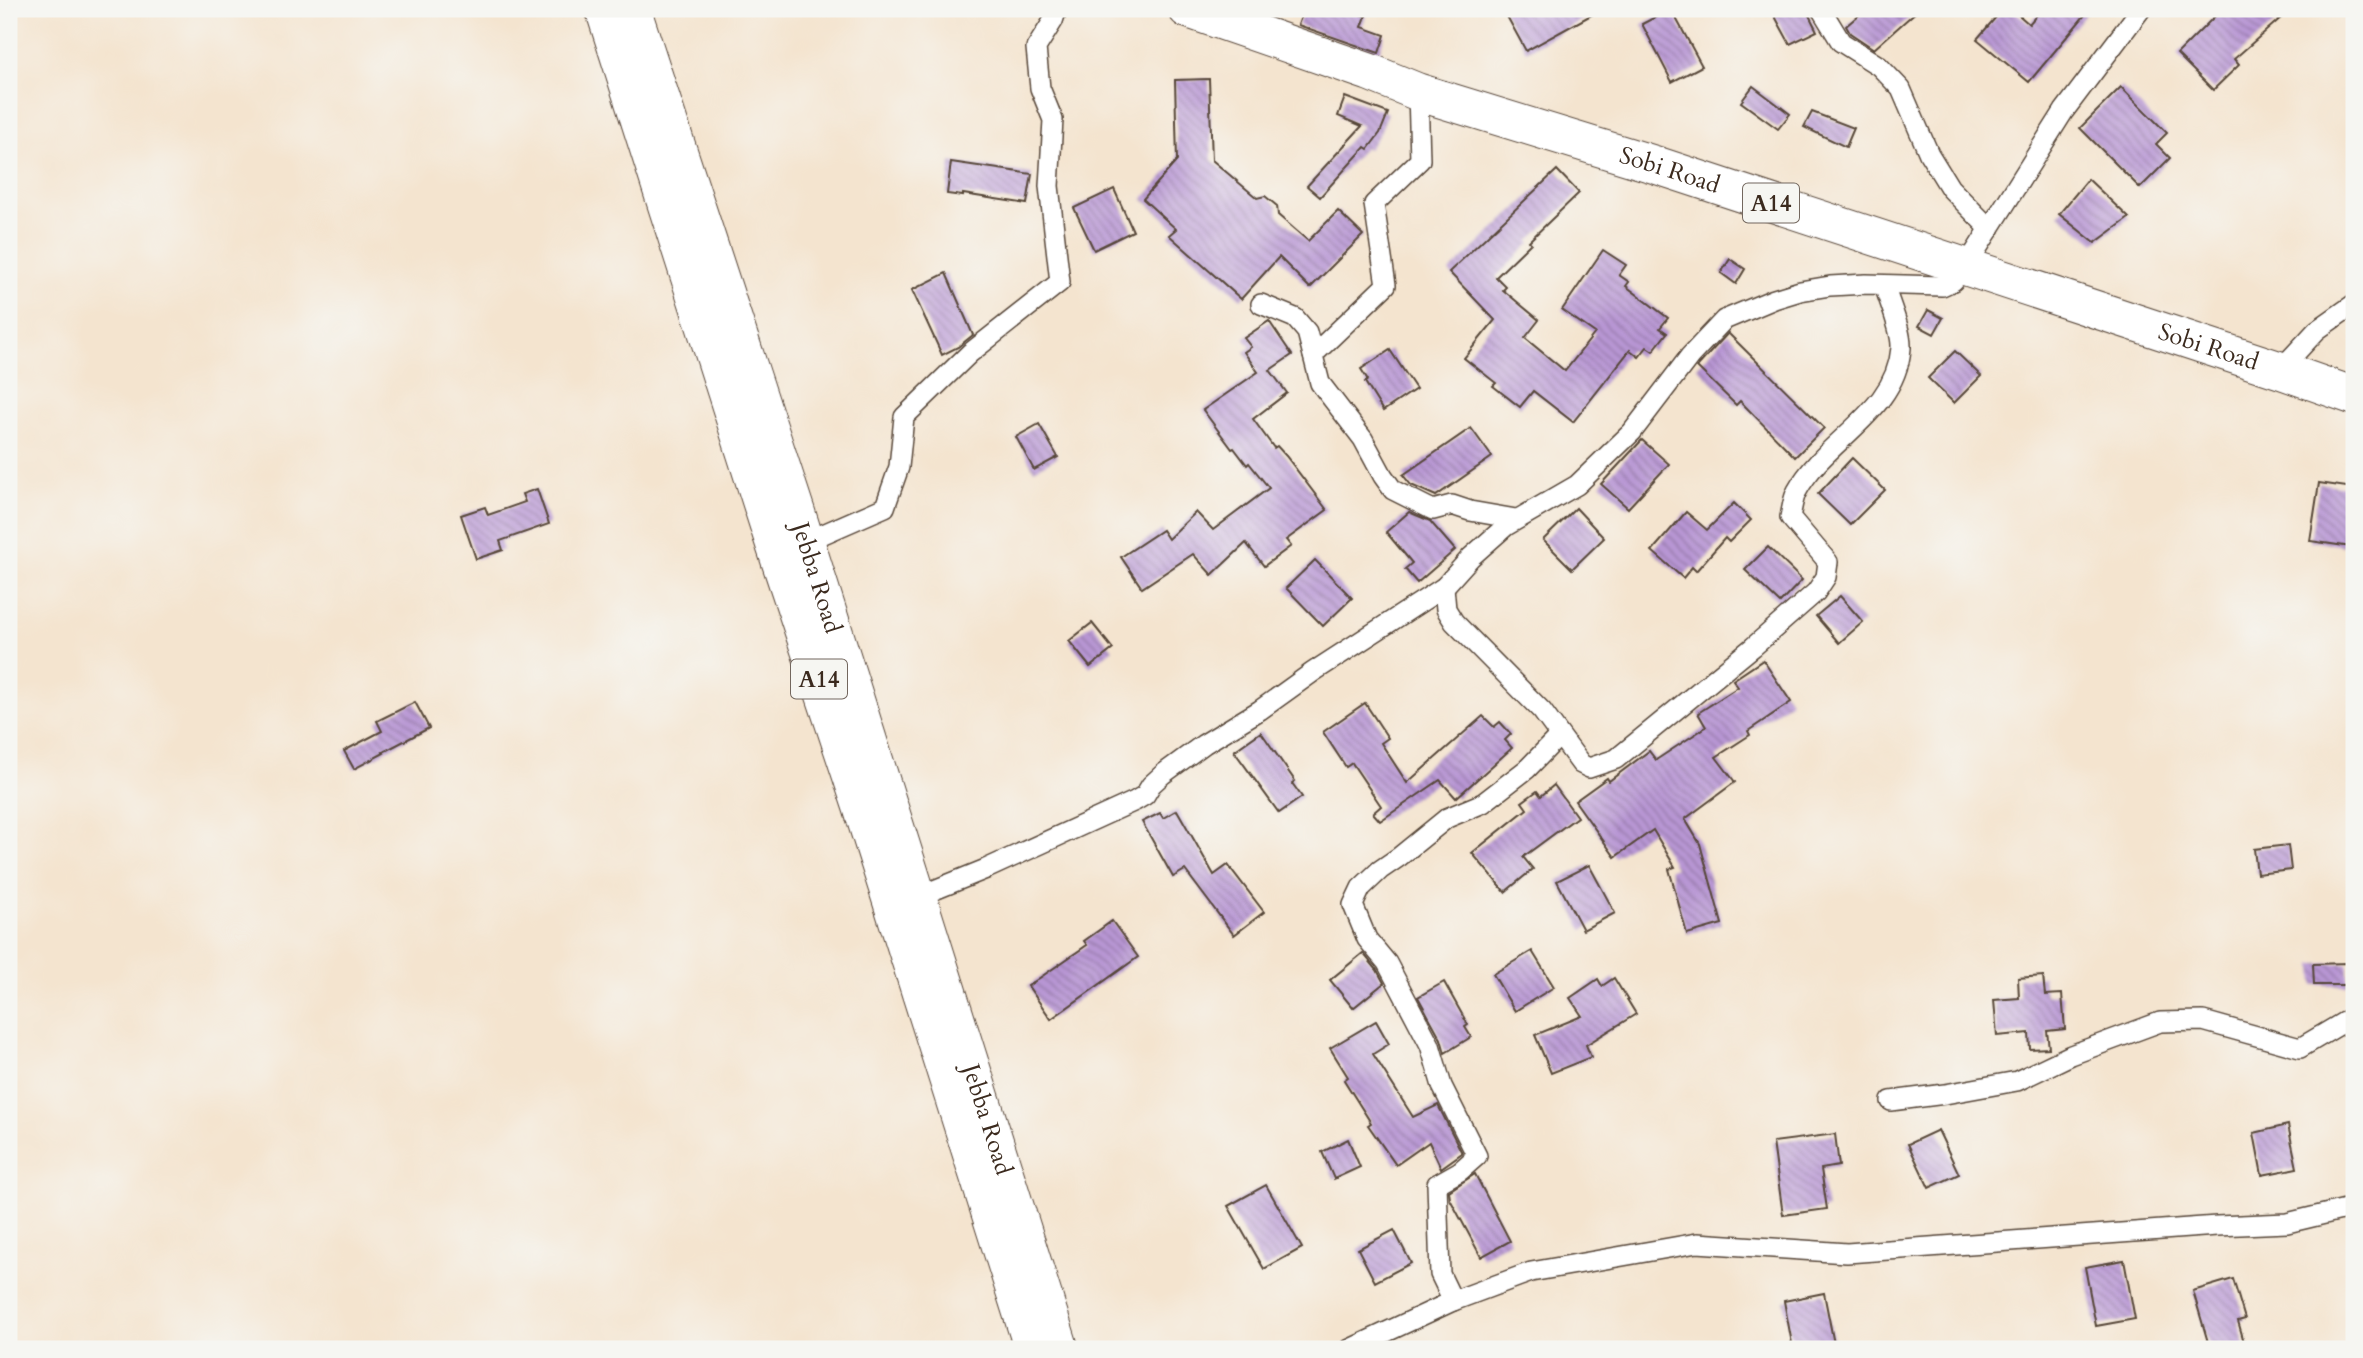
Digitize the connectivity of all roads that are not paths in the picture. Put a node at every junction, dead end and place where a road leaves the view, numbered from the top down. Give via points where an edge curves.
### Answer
1 (604, 9) edge
2 (632, 9) edge
3 (1057, 9) edge
4 (1187, 9) edge
5 (1821, 9) edge
6 (2141, 9) edge
7 (1418, 93) junction
8 (1990, 229) junction
9 (1965, 268) junction
10 (1884, 285) junction
11 (1261, 304) dead end
12 (2354, 304) edge
13 (1313, 355) junction
14 (2280, 370) junction
15 (2354, 397) edge
16 (1516, 519) junction
17 (806, 542) junction
18 (1444, 587) junction
19 (1559, 736) junction
20 (917, 897) junction
21 (2354, 1016) edge
22 (1891, 1101) dead end
23 (2354, 1207) edge
24 (1453, 1301) junction
25 (1032, 1349) edge
26 (1060, 1349) edge
27 (1350, 1349) edge

1 - 25 highway, A14
2 - 17 highway, Jebba Road / A14
3 - 17 street via 1036,48 1040,88 1053,120 1049,186 1060,282 970,353 904,417 899,467 885,507
4 - 7 highway, Sobi Road / A14
5 - 8 street via 1841,42 1879,66 1901,89 1951,188
6 - 8 street via 2064,111
7 - 9 highway, Sobi Road / A14 via 1656,164
7 - 13 street via 1420,160 1374,204 1387,285
8 - 9 street
9 - 10 street via 1942,286
9 - 14 highway, Sobi Road / A14
10 - 16 street via 1800,291 1724,320 1632,432 1591,474
10 - 19 street via 1901,347 1893,379 1876,406 1796,492 1790,517 1828,562 1826,577 1816,593 1616,759 1589,768
11 - 13 street via 1295,318 1307,332
12 - 14 street via 2317,330
13 - 16 street via 1320,383 1363,439 1393,490 1433,510 1452,505
14 - 15 highway, Sobi Road / A14
16 - 18 street via 1483,545
17 - 20 highway, Jebba Road / A14
18 - 19 street via 1446,609 1454,622 1542,711
18 - 20 street via 1204,744 1135,801
19 - 24 street via 1527,769 1483,803 1447,818 1380,870 1361,888 1353,905 1367,939 1392,972 1430,1045 1442,1086 1477,1156 1437,1184 1440,1274
20 - 26 highway, Jebba Road / A14
21 - 22 street via 2300,1048 2203,1020 2160,1022 2017,1081
23 - 24 street via 2287,1223 1847,1253 1697,1243 1531,1272
24 - 27 street

